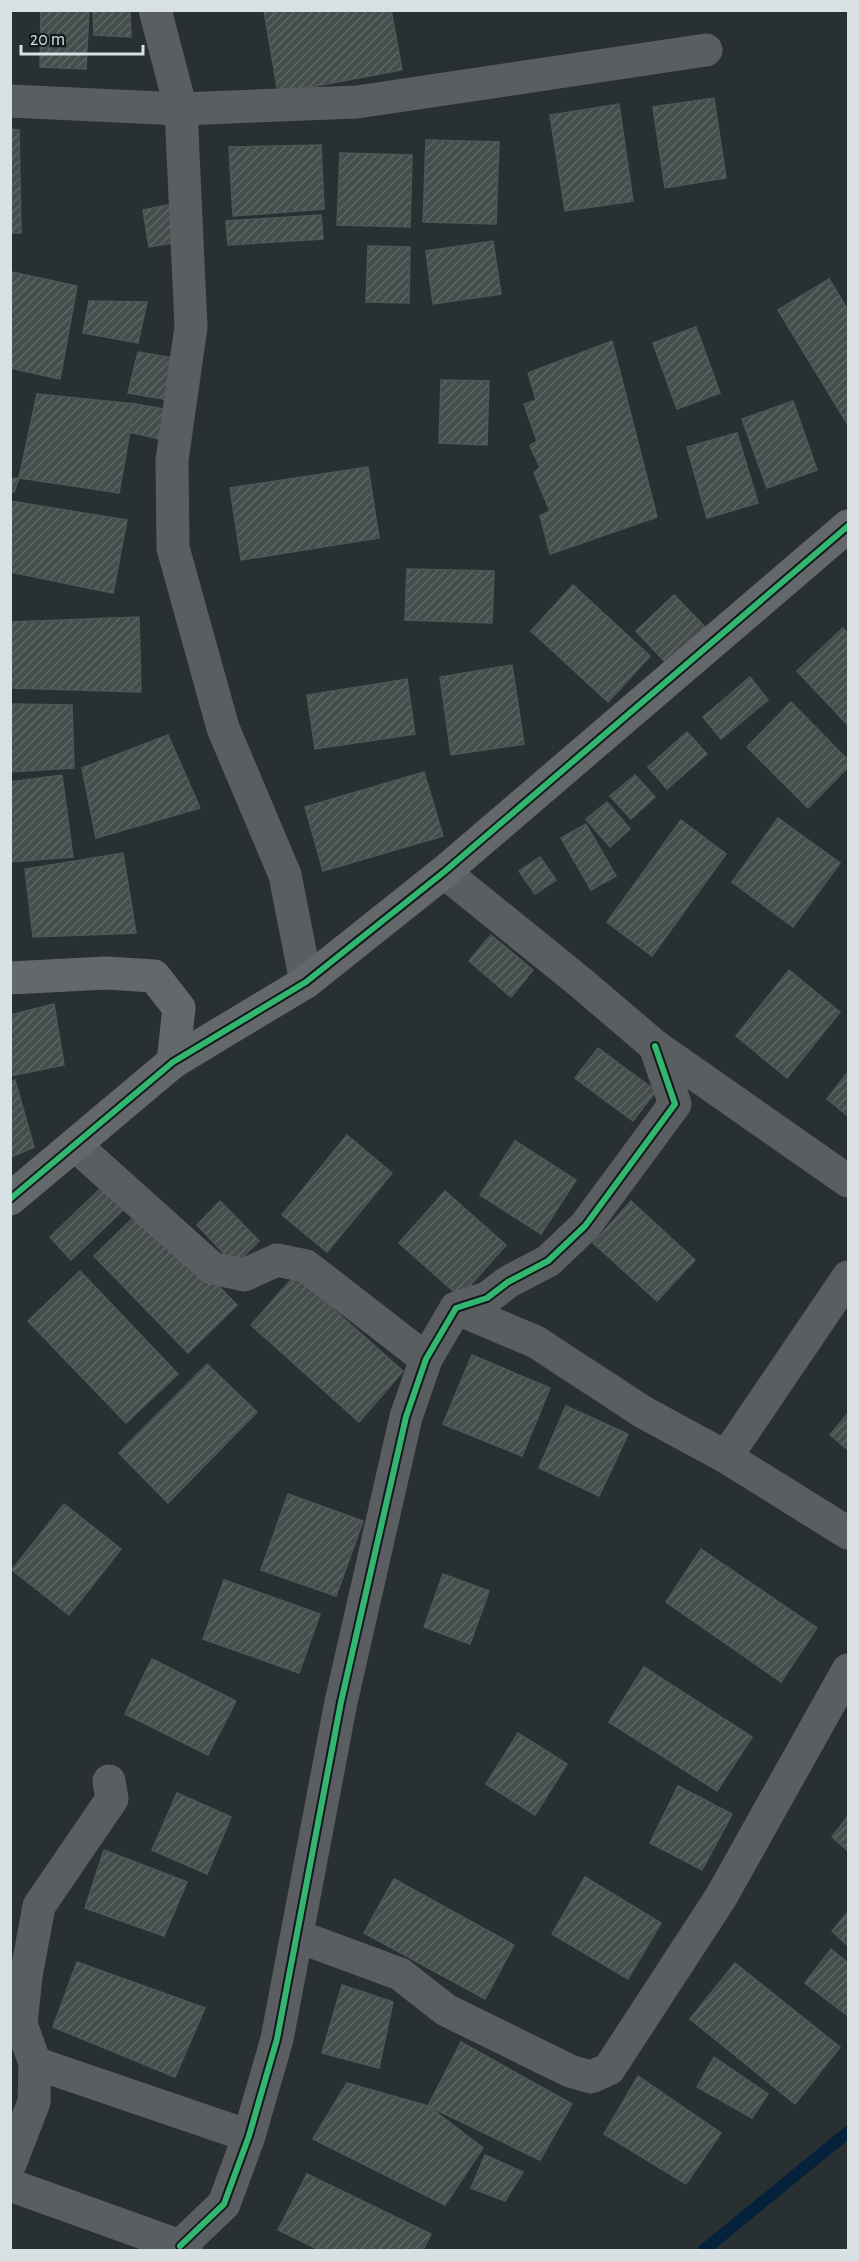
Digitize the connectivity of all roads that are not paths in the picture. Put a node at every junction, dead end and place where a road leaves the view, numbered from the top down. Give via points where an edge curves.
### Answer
1 (155, 10) edge
2 (706, 50) dead end
3 (10, 100) edge
4 (181, 108) junction
5 (849, 526) edge
6 (444, 872) junction
7 (10, 978) edge
8 (306, 982) junction
9 (655, 1046) junction
10 (173, 1062) junction
11 (75, 1145) junction
12 (849, 1181) edge
13 (10, 1199) edge
14 (849, 1277) edge
15 (456, 1308) junction
16 (426, 1359) junction
17 (726, 1457) junction
18 (849, 1533) edge
19 (849, 1670) edge
20 (109, 1782) dead end
21 (297, 1936) junction
22 (35, 2063) junction
23 (249, 2136) junction
24 (10, 2164) edge
25 (10, 2185) edge
26 (170, 2246) edge

1 - 4 street
2 - 4 street via 357,102
3 - 4 street
4 - 8 street via 191,327 172,460 172,548 223,728 285,875
5 - 6 street
6 - 8 street
6 - 9 street
7 - 10 street via 106,973 154,976 179,1008
8 - 10 street
9 - 12 street
9 - 15 street via 675,1104 605,1200 585,1226 548,1261 487,1298
10 - 11 street
11 - 13 street
11 - 16 street via 212,1268 244,1275 277,1260 306,1266
14 - 17 street
15 - 16 street
15 - 17 street via 536,1342 643,1412
16 - 21 street via 406,1417 341,1702
17 - 18 street
19 - 21 street via 721,1897 609,2069 591,2077 570,2071 446,2010 400,1974
20 - 22 street via 112,1799 39,1906 21,2024
21 - 23 street via 277,2039
22 - 23 street
22 - 24 street via 34,2102
23 - 26 street via 224,2204
25 - 26 street

